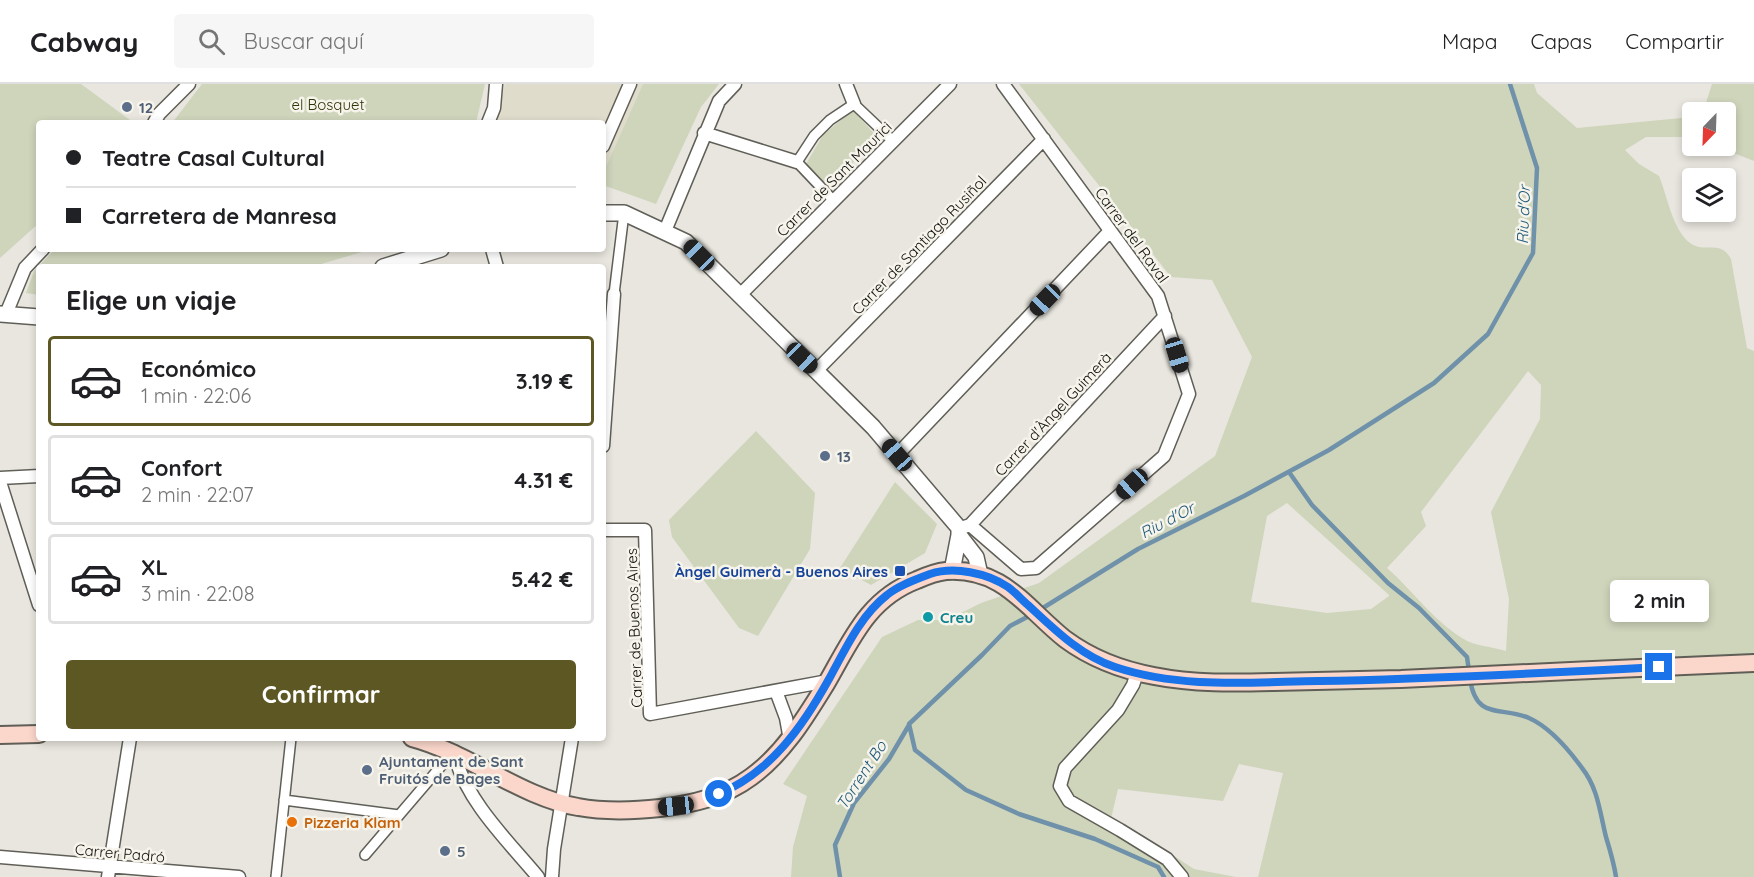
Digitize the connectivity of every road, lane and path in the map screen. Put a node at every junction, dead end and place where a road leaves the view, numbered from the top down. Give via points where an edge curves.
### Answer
1 (189, 84) edge
2 (496, 84) edge
3 (630, 84) edge
4 (735, 84) edge
5 (846, 84) edge
6 (950, 84) edge
7 (1003, 84) edge
8 (854, 104) junction
9 (156, 120) edge
10 (489, 120) edge
11 (704, 133) junction
12 (606, 139) edge
13 (1044, 139) junction
14 (893, 141) junction
15 (797, 162) junction
16 (834, 201) junction
17 (606, 213) edge
18 (624, 213) junction
19 (665, 231) junction
20 (1110, 231) junction
21 (40, 252) edge
22 (432, 252) edge
23 (394, 264) edge
24 (614, 294) joint
25 (739, 296) junction
26 (3, 314) edge
27 (1165, 316) junction
28 (36, 318) edge
29 (816, 371) junction
30 (606, 403) edge
31 (897, 455) junction
32 (36, 476) edge
33 (0, 480) edge
34 (606, 530) edge
35 (963, 530) junction
36 (952, 571) junction
37 (980, 575) junction
38 (36, 595) edge
39 (1754, 663) edge
40 (1137, 673) junction
41 (828, 681) junction
42 (776, 691) junction
43 (36, 734) edge
44 (0, 735) edge
45 (790, 740) junction
46 (130, 741) edge
47 (291, 741) edge
48 (420, 741) edge
49 (572, 741) edge
50 (454, 754) junction
51 (284, 800) junction
52 (562, 803) junction
53 (399, 815) junction
54 (365, 855) dead end
55 (0, 857) edge
56 (109, 872) edge
57 (238, 877) edge
58 (276, 877) edge
59 (538, 877) edge
60 (552, 877) edge
61 (1182, 877) edge

1 - 9 street
2 - 10 street
3 - 12 street
4 - 11 street via 719,101
5 - 8 street
6 - 14 street, Carrer de Sant Maurici
7 - 13 street, Carrer del Raval
8 - 14 street
8 - 15 street via 814,136
11 - 15 street
11 - 19 street
13 - 20 street, Carrer del Raval
13 - 29 street, Carrer de Santiago Rusiñol
14 - 16 street, Carrer de Sant Maurici
15 - 16 street
16 - 25 street, Carrer de Sant Maurici
17 - 18 street
18 - 19 street
18 - 24 street
19 - 25 street via 686,242
20 - 27 street, Carrer del Raval via 1152,287
20 - 31 street
21 - 26 street via 25,268
22 - 23 street
24 - 30 street
25 - 29 street
26 - 28 street
27 - 35 street, Carrer d'Àngel Guimerà
27 - 35 street, Carrer del Raval via 1189,394 1164,456 1036,568 1021,569
29 - 31 street
31 - 35 street
32 - 33 street
33 - 38 street
34 - 42 street, Carrer de Buenos Aires via 645,530 650,714
35 - 36 street
35 - 37 street
36 - 37 main road
36 - 41 main road via 934,573 896,588 878,603 844,650
37 - 40 main road via 1008,587 1065,639 1093,657
39 - 40 main road via 1353,681 1210,683
40 - 61 street via 1118,710 1065,768 1060,786 1069,801 1167,859
41 - 42 street, Carrer de Buenos Aires
41 - 45 main road
42 - 45 street
43 - 44 main road
45 - 52 main road via 749,778 708,799 628,811
46 - 56 street
47 - 51 street
48 - 50 main road
49 - 52 street
50 - 52 main road
50 - 53 street
50 - 59 street via 460,775 493,824
51 - 53 street
51 - 58 street
52 - 60 street
53 - 54 street
55 - 56 street, Carrer Padró
56 - 57 street, Carrer Padró

